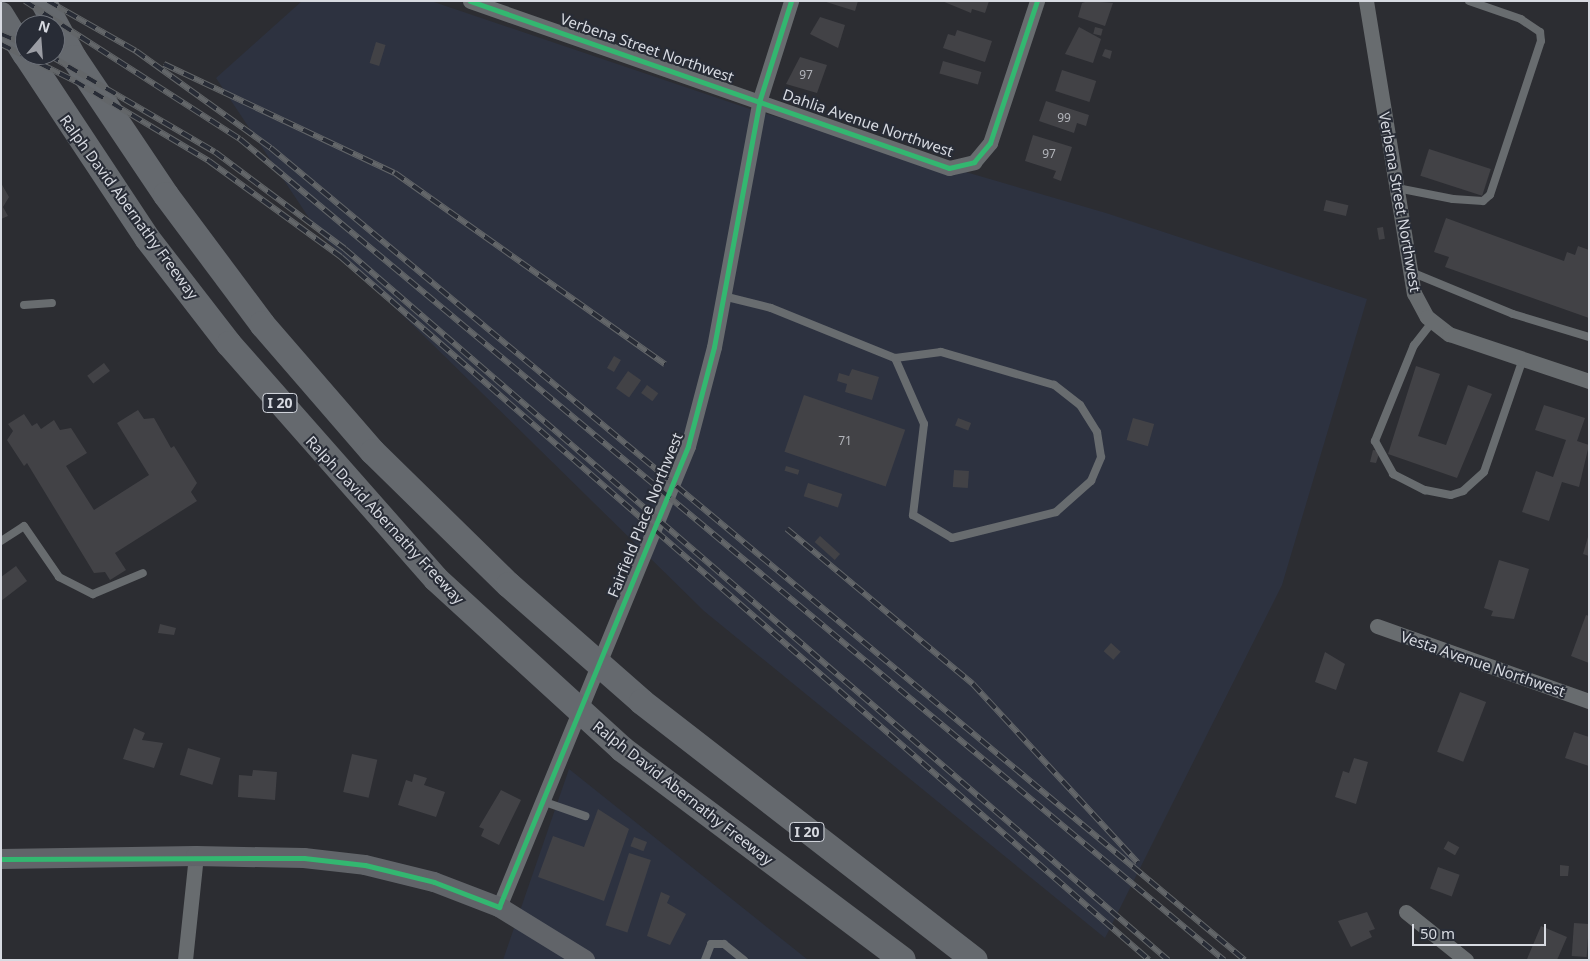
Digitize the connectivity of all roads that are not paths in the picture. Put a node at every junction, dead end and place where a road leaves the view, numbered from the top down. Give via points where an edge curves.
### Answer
1 (43, 1) edge
2 (470, 1) edge
3 (791, 1) edge
4 (1037, 1) edge
5 (1366, 1) edge
6 (1470, 1) edge
7 (1, 15) edge
8 (15, 38) edge
9 (32, 65) edge
10 (760, 99) junction
11 (1397, 188) junction
12 (1411, 272) junction
13 (723, 296) junction
14 (52, 303) dead end
15 (24, 305) dead end
16 (1433, 321) junction
17 (1589, 337) edge
18 (895, 358) junction
19 (1523, 359) junction
20 (1589, 381) edge
21 (1, 541) edge
22 (142, 573) dead end
23 (1377, 626) dead end
24 (1589, 701) edge
25 (542, 801) junction
26 (585, 816) dead end
27 (196, 856) junction
28 (1, 859) edge
29 (498, 907) junction
30 (1406, 912) dead end
31 (185, 960) edge
32 (585, 960) edge
33 (705, 960) edge
34 (744, 960) edge
35 (904, 960) edge
36 (974, 960) edge
37 (1466, 960) edge

1 - 36 highway, I 20 via 74,58 144,162 311,384 436,516 554,627 642,702
2 - 10 street, Verbena Street Northwest
3 - 10 street, Fairfield Place Northwest
4 - 10 street, Dahlia Avenue Northwest via 990,143 974,162 949,168
5 - 11 street, Verbena Street Northwest
6 - 11 lane via 1521,19 1540,32 1541,41 1490,195 1483,201 1453,199
7 - 8 highway, I 20
9 - 35 highway, Ralph David Abernathy Freeway / I 20 via 148,238 230,344 436,579 537,675 622,748
10 - 13 street, Fairfield Place Northwest
11 - 12 street, Verbena Street Northwest
12 - 16 street, Verbena Street Northwest via 1414,293
12 - 17 lane via 1513,314
13 - 18 lane via 771,308
13 - 25 street, Fairfield Place Northwest via 688,446
14 - 15 lane
16 - 19 street, Verbena Street Northwest via 1449,334
16 - 19 lane via 1414,345 1375,441 1393,474 1425,490 1451,495 1463,491 1484,472
18 - 18 lane via 924,424 913,515 952,538 1056,512 1091,481 1101,457 1097,432 1080,405 1054,385 941,352
19 - 20 street, Verbena Street Northwest
21 - 22 lane via 24,526 59,577 93,594
23 - 24 street, Vesta Avenue Northwest
25 - 26 lane
25 - 29 street, Fairfield Place Northwest
27 - 28 main road
27 - 29 main road via 304,858 365,865 434,882
27 - 31 street
29 - 32 main road
30 - 37 street
33 - 34 lane via 711,944 724,944

